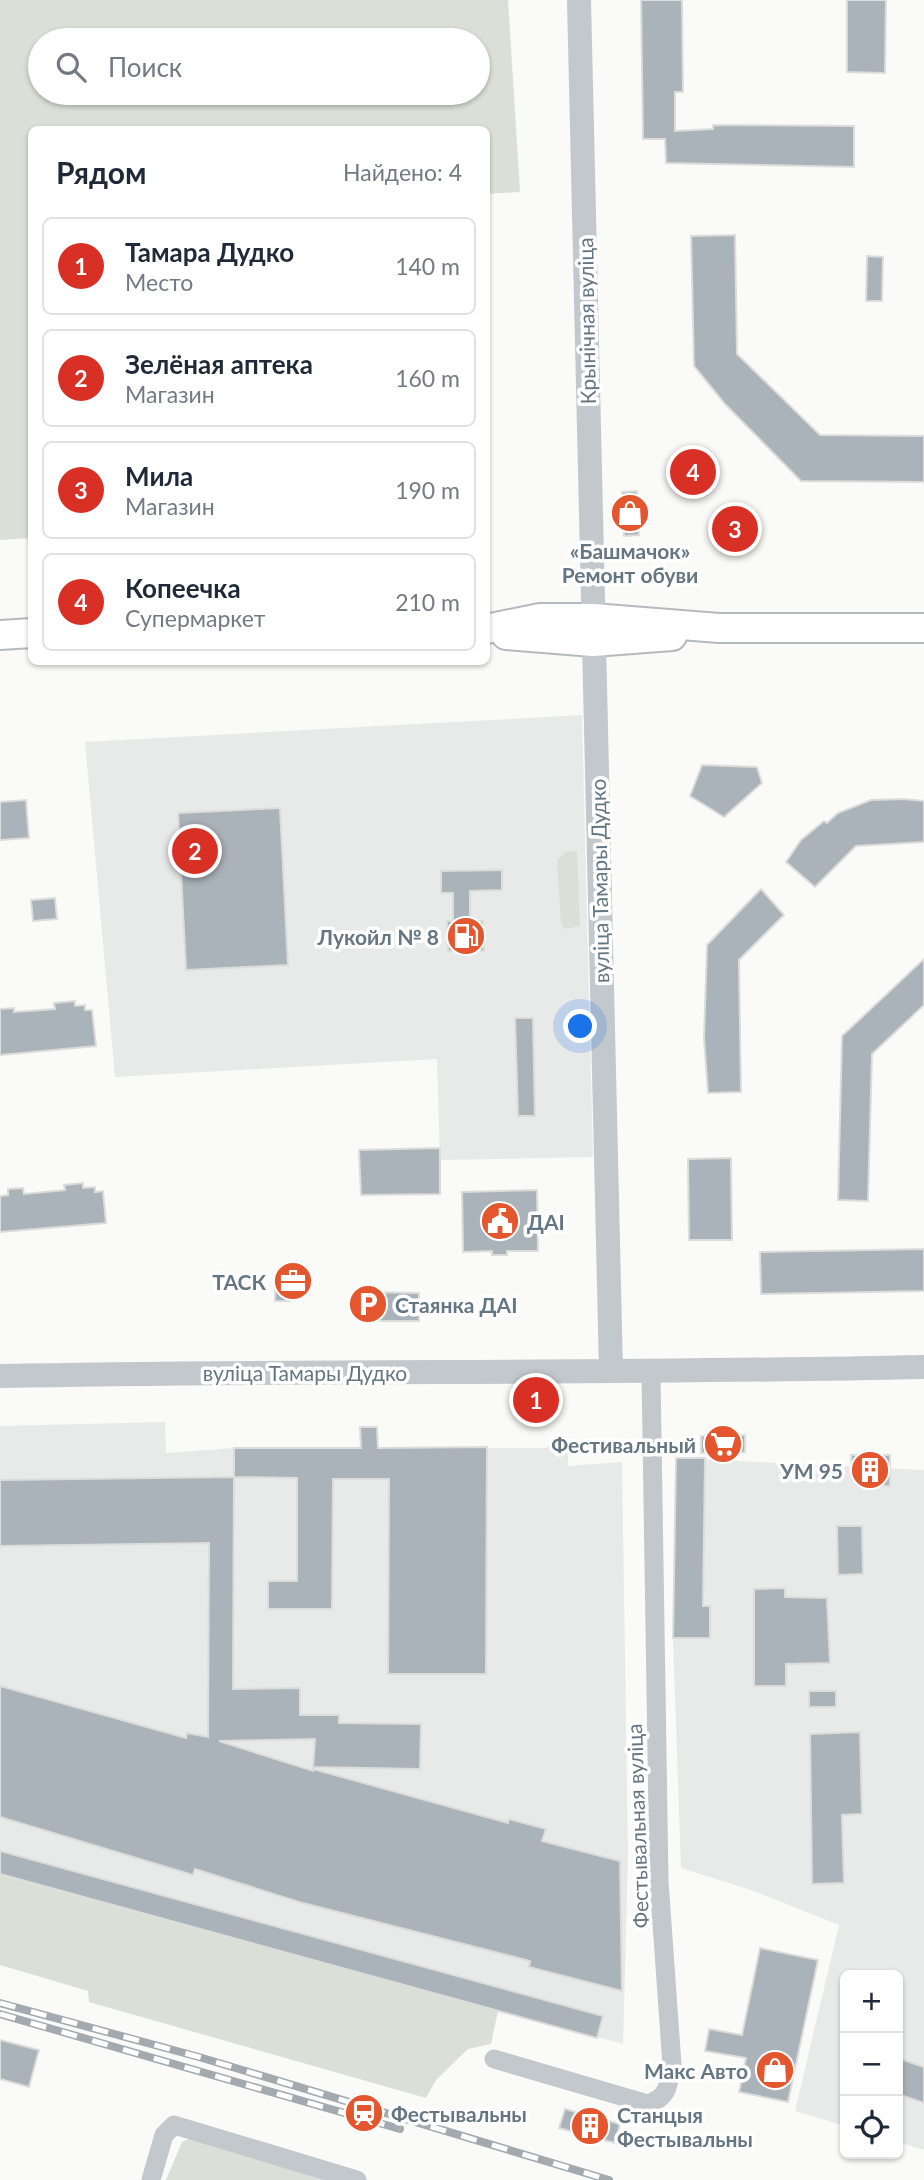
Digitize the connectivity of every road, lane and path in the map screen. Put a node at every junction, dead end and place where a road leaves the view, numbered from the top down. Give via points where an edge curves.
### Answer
1 (579, 0) edge
2 (924, 628) edge
3 (593, 630) junction
4 (490, 631) edge
5 (28, 633) edge
6 (0, 635) edge
7 (924, 1367) edge
8 (611, 1371) junction
9 (651, 1373) junction
10 (0, 1376) edge
11 (494, 2059) dead end
12 (150, 2180) edge
13 (357, 2180) edge

1 - 3 street, Крынічная вуліца
2 - 3 main road via 719,628 650,640
3 - 4 main road
3 - 8 street, вуліца Тамары Дудко
5 - 6 main road
7 - 9 street, вуліца Тамары Дудко
8 - 9 street, вуліца Тамары Дудко
8 - 10 street, вуліца Тамары Дудко via 300,1370
9 - 11 street, Фестывальная вуліца via 659,1881 672,2064 667,2093 648,2104
12 - 13 street via 164,2135 174,2125

